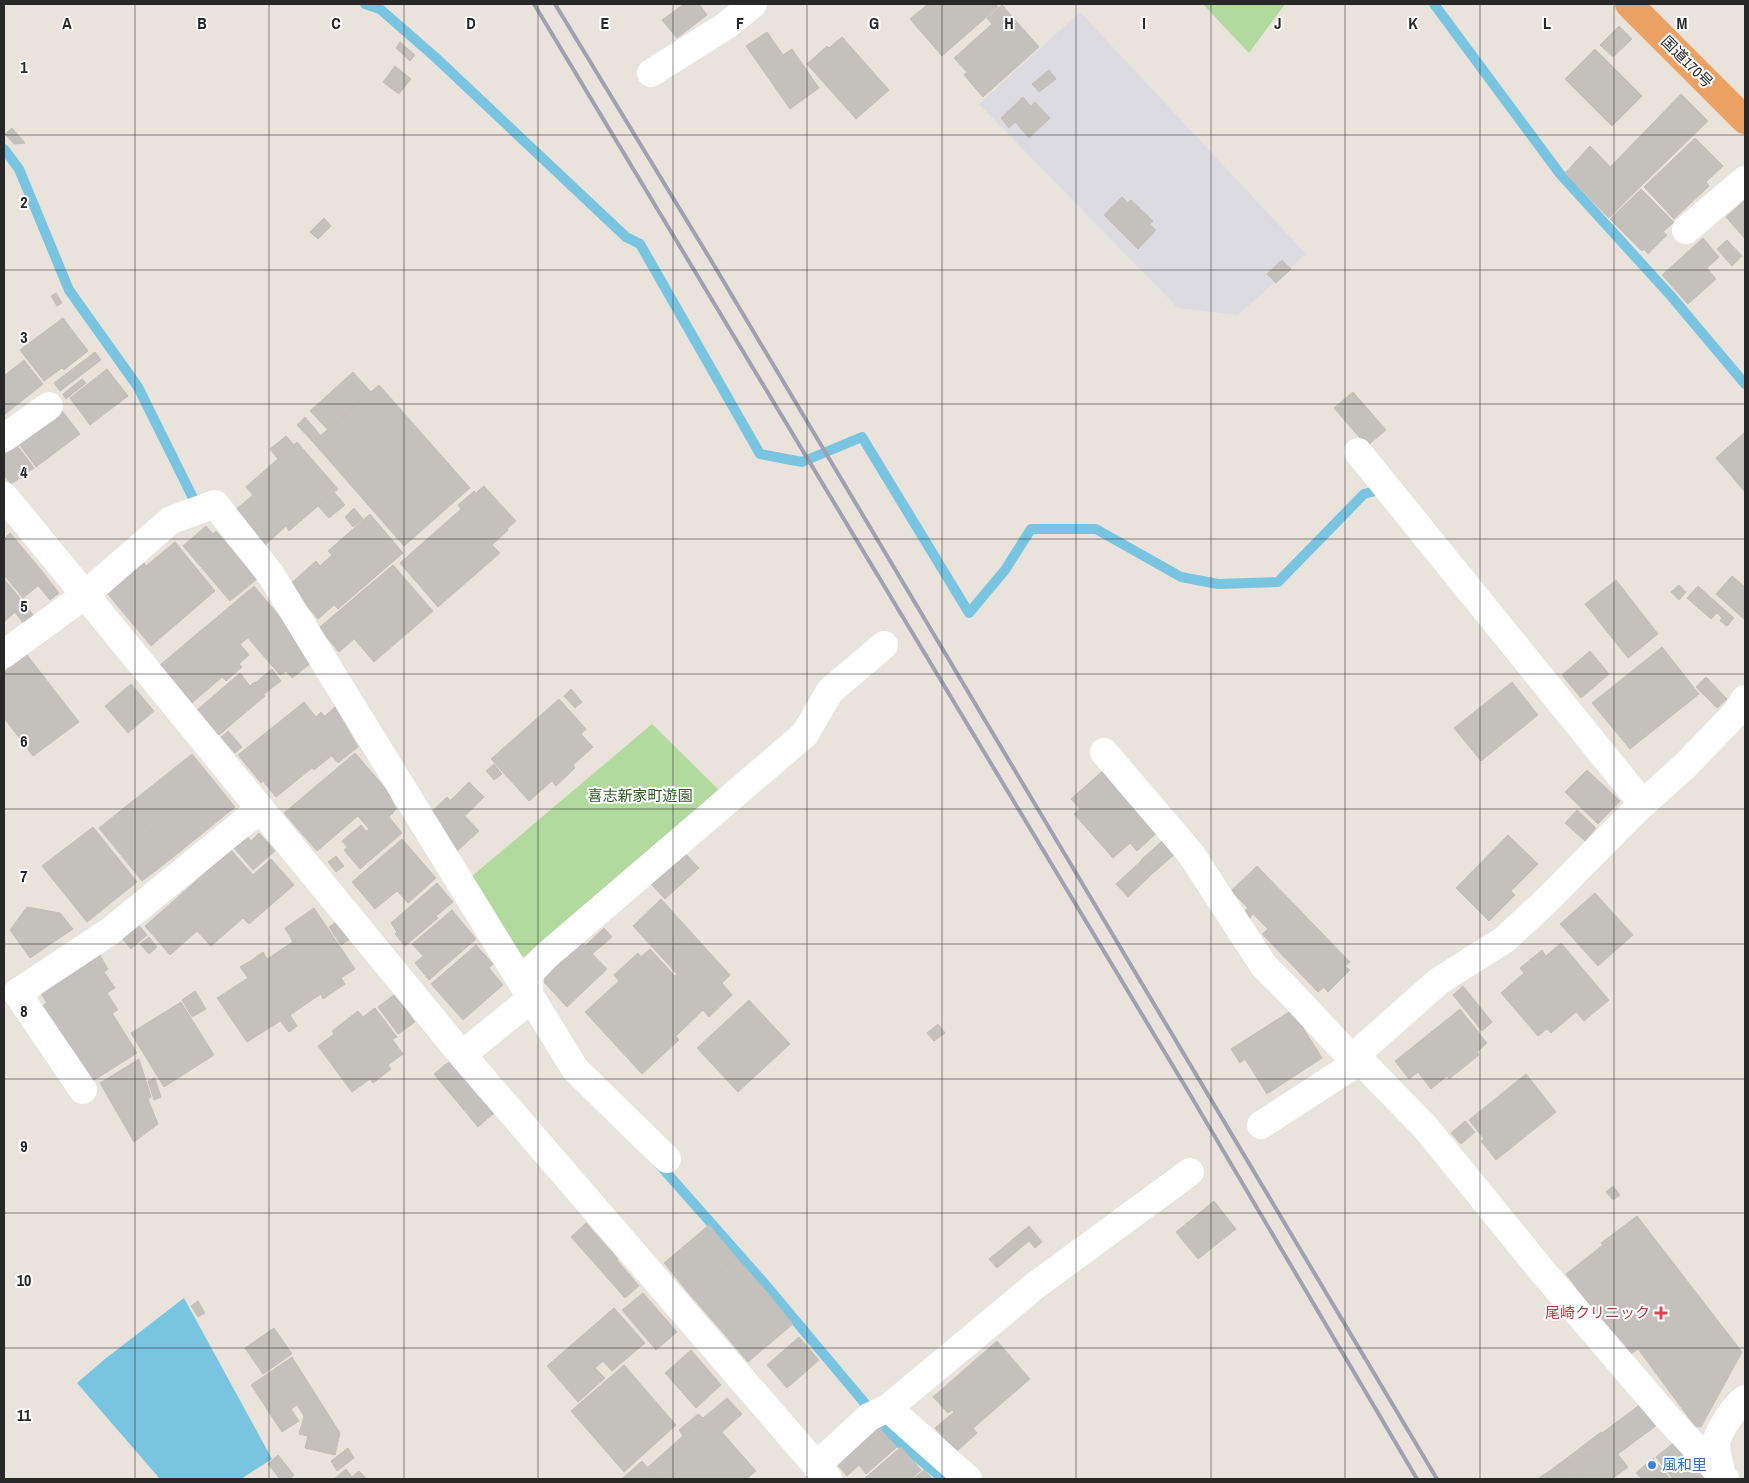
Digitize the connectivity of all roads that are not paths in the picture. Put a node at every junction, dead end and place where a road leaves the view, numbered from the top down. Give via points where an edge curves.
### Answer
1 (753, 4) edge
2 (1629, 4) edge
3 (651, 73) dead end
4 (1745, 120) edge
5 (1745, 180) edge
6 (1686, 230) dead end
7 (49, 406) dead end
8 (4, 438) edge
9 (1358, 452) dead end
10 (4, 496) edge
11 (84, 595) junction
12 (884, 645) dead end
13 (4, 654) edge
14 (1745, 699) edge
15 (1104, 752) dead end
16 (1643, 804) junction
17 (260, 810) junction
18 (525, 1002) junction
19 (462, 1055) junction
20 (1357, 1058) junction
21 (83, 1090) dead end
22 (1262, 1124) dead end
23 (666, 1159) dead end
24 (1190, 1172) dead end
25 (1745, 1399) edge
26 (879, 1413) junction
27 (818, 1474) edge
28 (1723, 1478) edge
29 (968, 1479) edge

1 - 3 street via 727,25
2 - 4 highway, 国道170号
5 - 6 street
7 - 8 street
9 - 16 street
10 - 11 street
11 - 13 street
11 - 17 street
11 - 18 street via 171,520 215,504 271,574
12 - 18 street via 830,691 805,734 546,956 530,973
14 - 16 street via 1736,713 1685,766
15 - 20 street via 1191,854 1264,966 1344,1050
16 - 20 street via 1504,940 1439,981 1361,1050
17 - 19 street
17 - 21 street via 109,932 17,993
18 - 19 street
18 - 23 street via 575,1069
19 - 27 street
20 - 22 street via 1352,1066
20 - 28 street via 1426,1128 1542,1272
24 - 26 street via 1036,1285
25 - 28 street via 1725,1422 1716,1443
26 - 27 street
26 - 29 street

